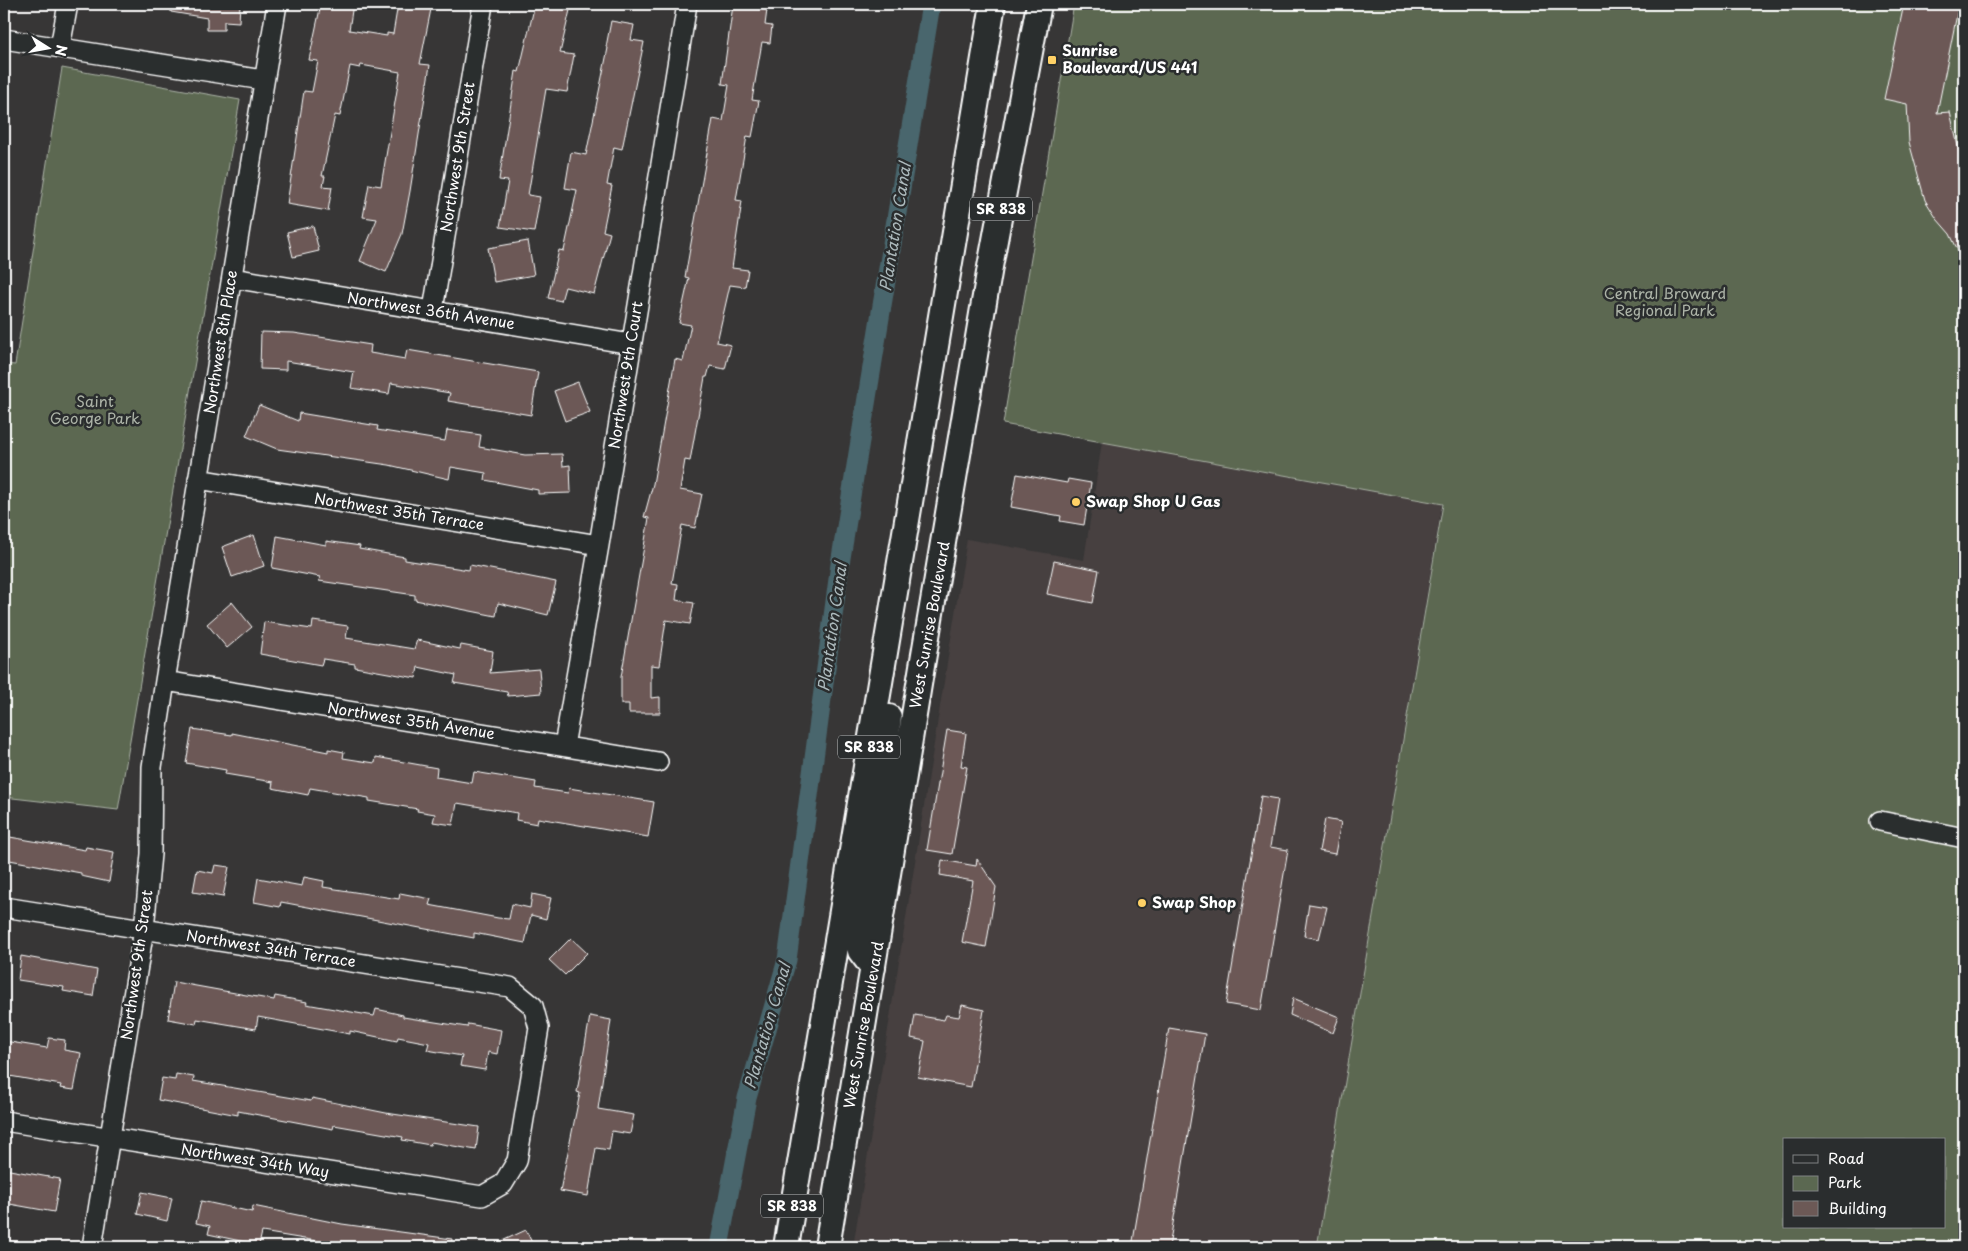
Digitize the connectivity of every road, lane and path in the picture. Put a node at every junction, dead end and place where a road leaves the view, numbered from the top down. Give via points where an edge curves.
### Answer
1 (68, 4) edge
2 (277, 4) edge
3 (483, 4) edge
4 (687, 4) edge
5 (993, 4) edge
6 (1039, 4) edge
7 (4, 39) edge
8 (60, 47) junction
9 (263, 80) junction
10 (232, 278) junction
11 (433, 310) junction
12 (631, 344) junction
13 (198, 479) junction
14 (599, 546) junction
15 (882, 662) junction
16 (165, 680) junction
17 (564, 746) junction
18 (658, 762) dead end
19 (1880, 822) dead end
20 (1964, 838) edge
21 (4, 907) edge
22 (144, 929) junction
23 (873, 968) junction
24 (4, 1121) edge
25 (110, 1138) junction
26 (503, 1184) joint
27 (92, 1247) edge
28 (786, 1247) edge
29 (827, 1247) edge

1 - 8 street
2 - 9 street, Northwest 8th Place
3 - 11 street, Northwest 9th Street
4 - 12 street, Northwest 9th Court
5 - 15 main road, SR 838
6 - 23 main road, West Sunrise Boulevard / SR 838 via 992,258
7 - 8 street
8 - 9 street
9 - 10 street, Northwest 8th Place
10 - 11 street, Northwest 36th Avenue
10 - 13 street, Northwest 8th Place
11 - 12 street, Northwest 36th Avenue
12 - 14 street, Northwest 9th Court
13 - 14 street, Northwest 35th Terrace
13 - 16 street, Northwest 8th Place
14 - 17 street, Northwest 9th Court
15 - 23 main road via 893,688 858,940 860,951
15 - 28 main road, SR 838
16 - 17 street, Northwest 35th Avenue
16 - 22 street, Northwest 9th Street via 152,767 151,854
17 - 18 street, Northwest 35th Avenue
19 - 20 street
21 - 22 street, Northwest 34th Terrace
22 - 25 street, Northwest 9th Street
22 - 26 street, Northwest 34th Terrace via 510,987 533,1006 539,1028 517,1161
23 - 29 main road, West Sunrise Boulevard / SR 838
24 - 25 street, Northwest 34th Way
25 - 26 street, Northwest 34th Way via 482,1196
25 - 27 street, Northwest 9th Street

